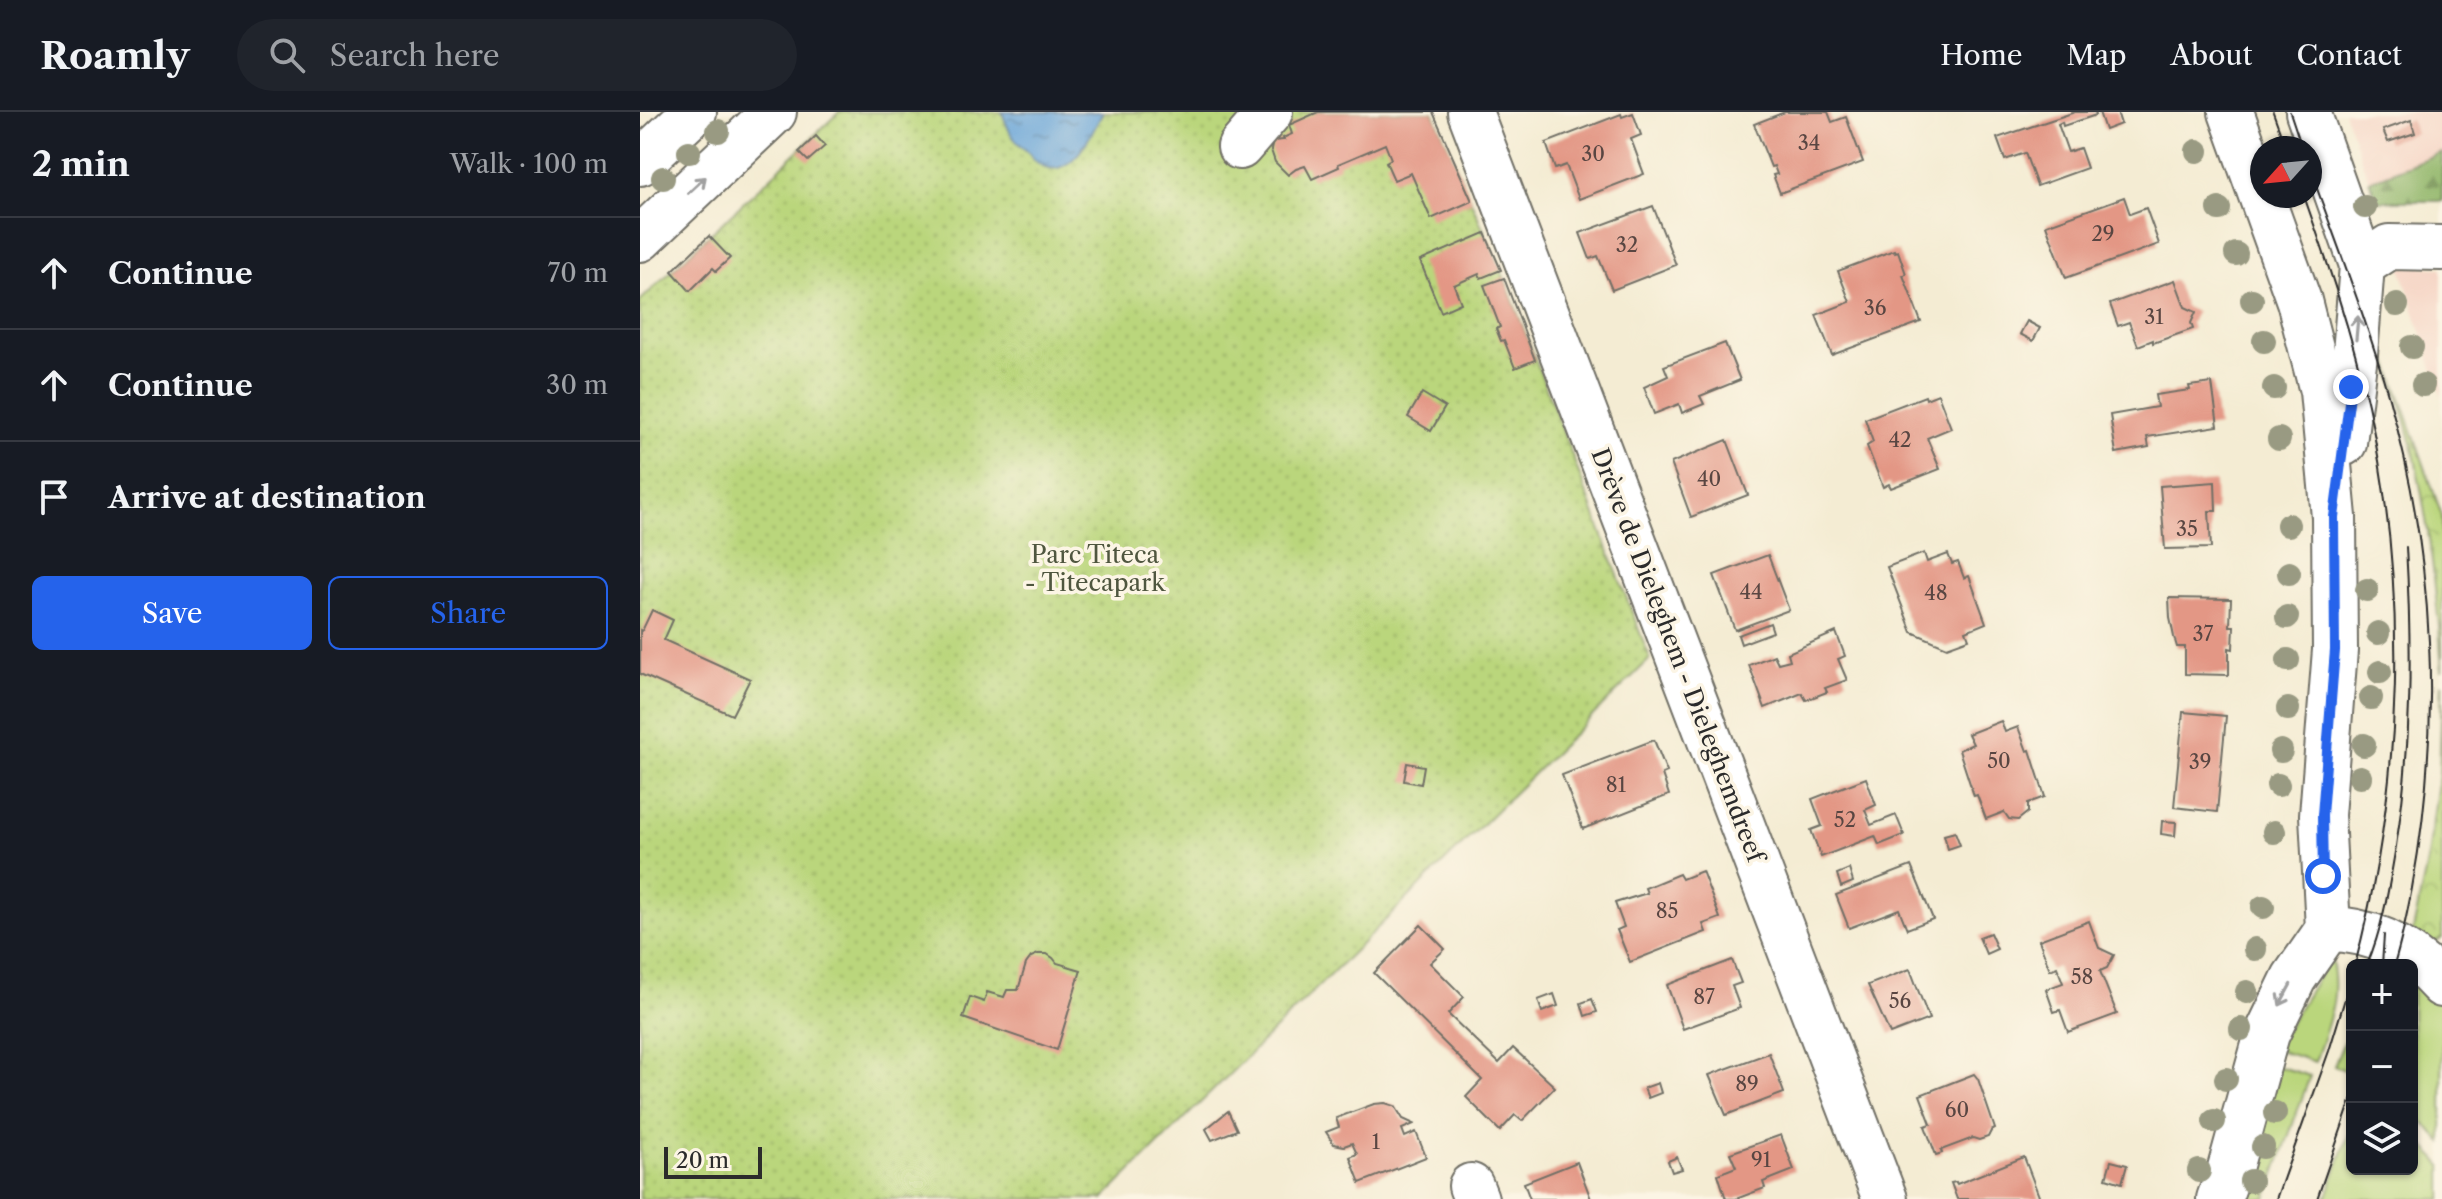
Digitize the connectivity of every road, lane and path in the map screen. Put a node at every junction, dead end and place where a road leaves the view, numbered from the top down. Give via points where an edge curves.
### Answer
1 (694, 112) edge
2 (774, 112) edge
3 (1270, 112) edge
4 (1470, 112) edge
5 (2231, 112) edge
6 (2308, 112) edge
7 (647, 144) edge
8 (1240, 147) dead end
9 (640, 239) edge
10 (2442, 248) edge
11 (2362, 265) junction
12 (2334, 517) junction
13 (2328, 929) junction
14 (2442, 985) edge
15 (1885, 1199) edge
16 (2219, 1199) edge

1 - 7 street
9 -> 2 street
3 - 8 street
4 - 15 street, Drève de Dieleghem - Dieleghemdreef
5 - 12 street via 2299,301 2322,391
6 - 11 street
10 - 11 street via 2389,247
12 -> 11 street
12 - 13 street via 2335,650 2322,815
13 - 14 street via 2364,933 2399,948
13 -> 16 street via 2294,978 2267,1034

